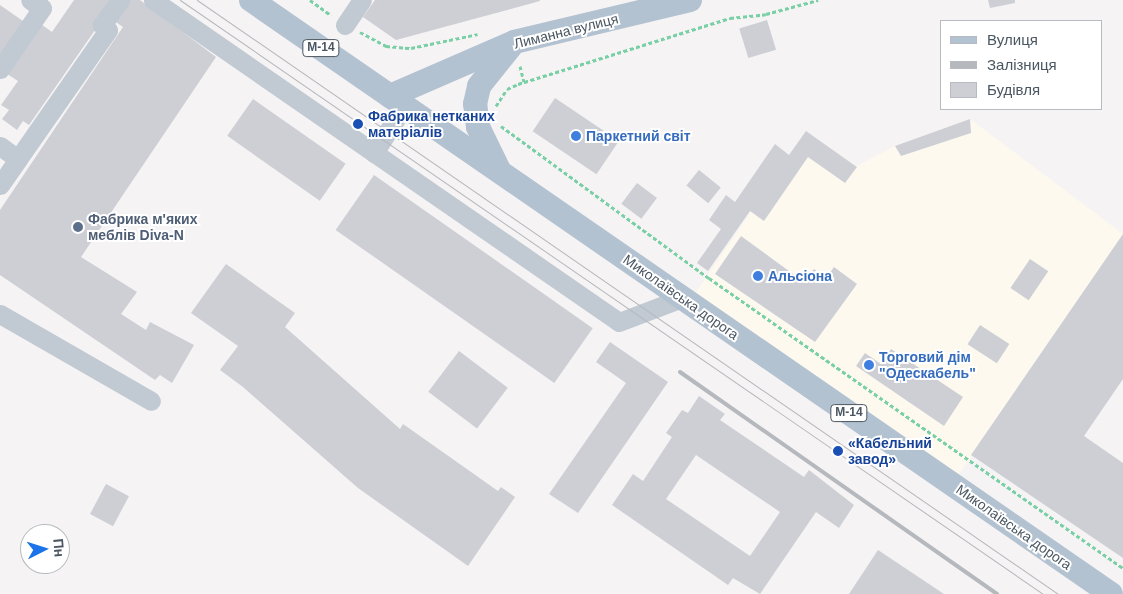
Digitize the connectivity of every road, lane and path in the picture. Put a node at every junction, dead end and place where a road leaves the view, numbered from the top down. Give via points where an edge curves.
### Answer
1 (30, 0) edge
2 (120, 0) edge
3 (153, 0) edge
4 (251, 0) edge
5 (362, 0) edge
6 (818, 0) edge
7 (684, 1) edge
8 (345, 25) dead end
9 (514, 42) junction
10 (0, 68) edge
11 (397, 101) junction
12 (493, 112) dead end
13 (495, 121) dead end
14 (0, 146) edge
15 (374, 153) junction
16 (18, 159) junction
17 (500, 172) junction
18 (0, 185) edge
19 (682, 298) junction
20 (0, 314) edge
21 (151, 401) dead end
22 (1123, 568) edge
23 (1111, 594) edge

1 - 10 lane via 42,8
2 - 16 lane via 102,25 108,30
3 - 15 lane
4 - 11 main road, Миколаївська дорога / М-14
5 - 8 lane
6 - 12 path via 766,14 730,18 518,84 507,89
7 - 9 main road, Лиманна вулиця
9 - 11 main road, Лиманна вулиця
9 - 17 main road via 480,86 475,104 478,127
11 - 15 lane
11 - 17 main road, Миколаївська дорога / М-14
13 - 22 path via 709,278
14 - 16 lane
15 - 19 lane via 620,322
16 - 18 lane
17 - 19 main road, Миколаївська дорога / М-14
19 - 23 main road, Миколаївська дорога / М-14
20 - 21 lane

